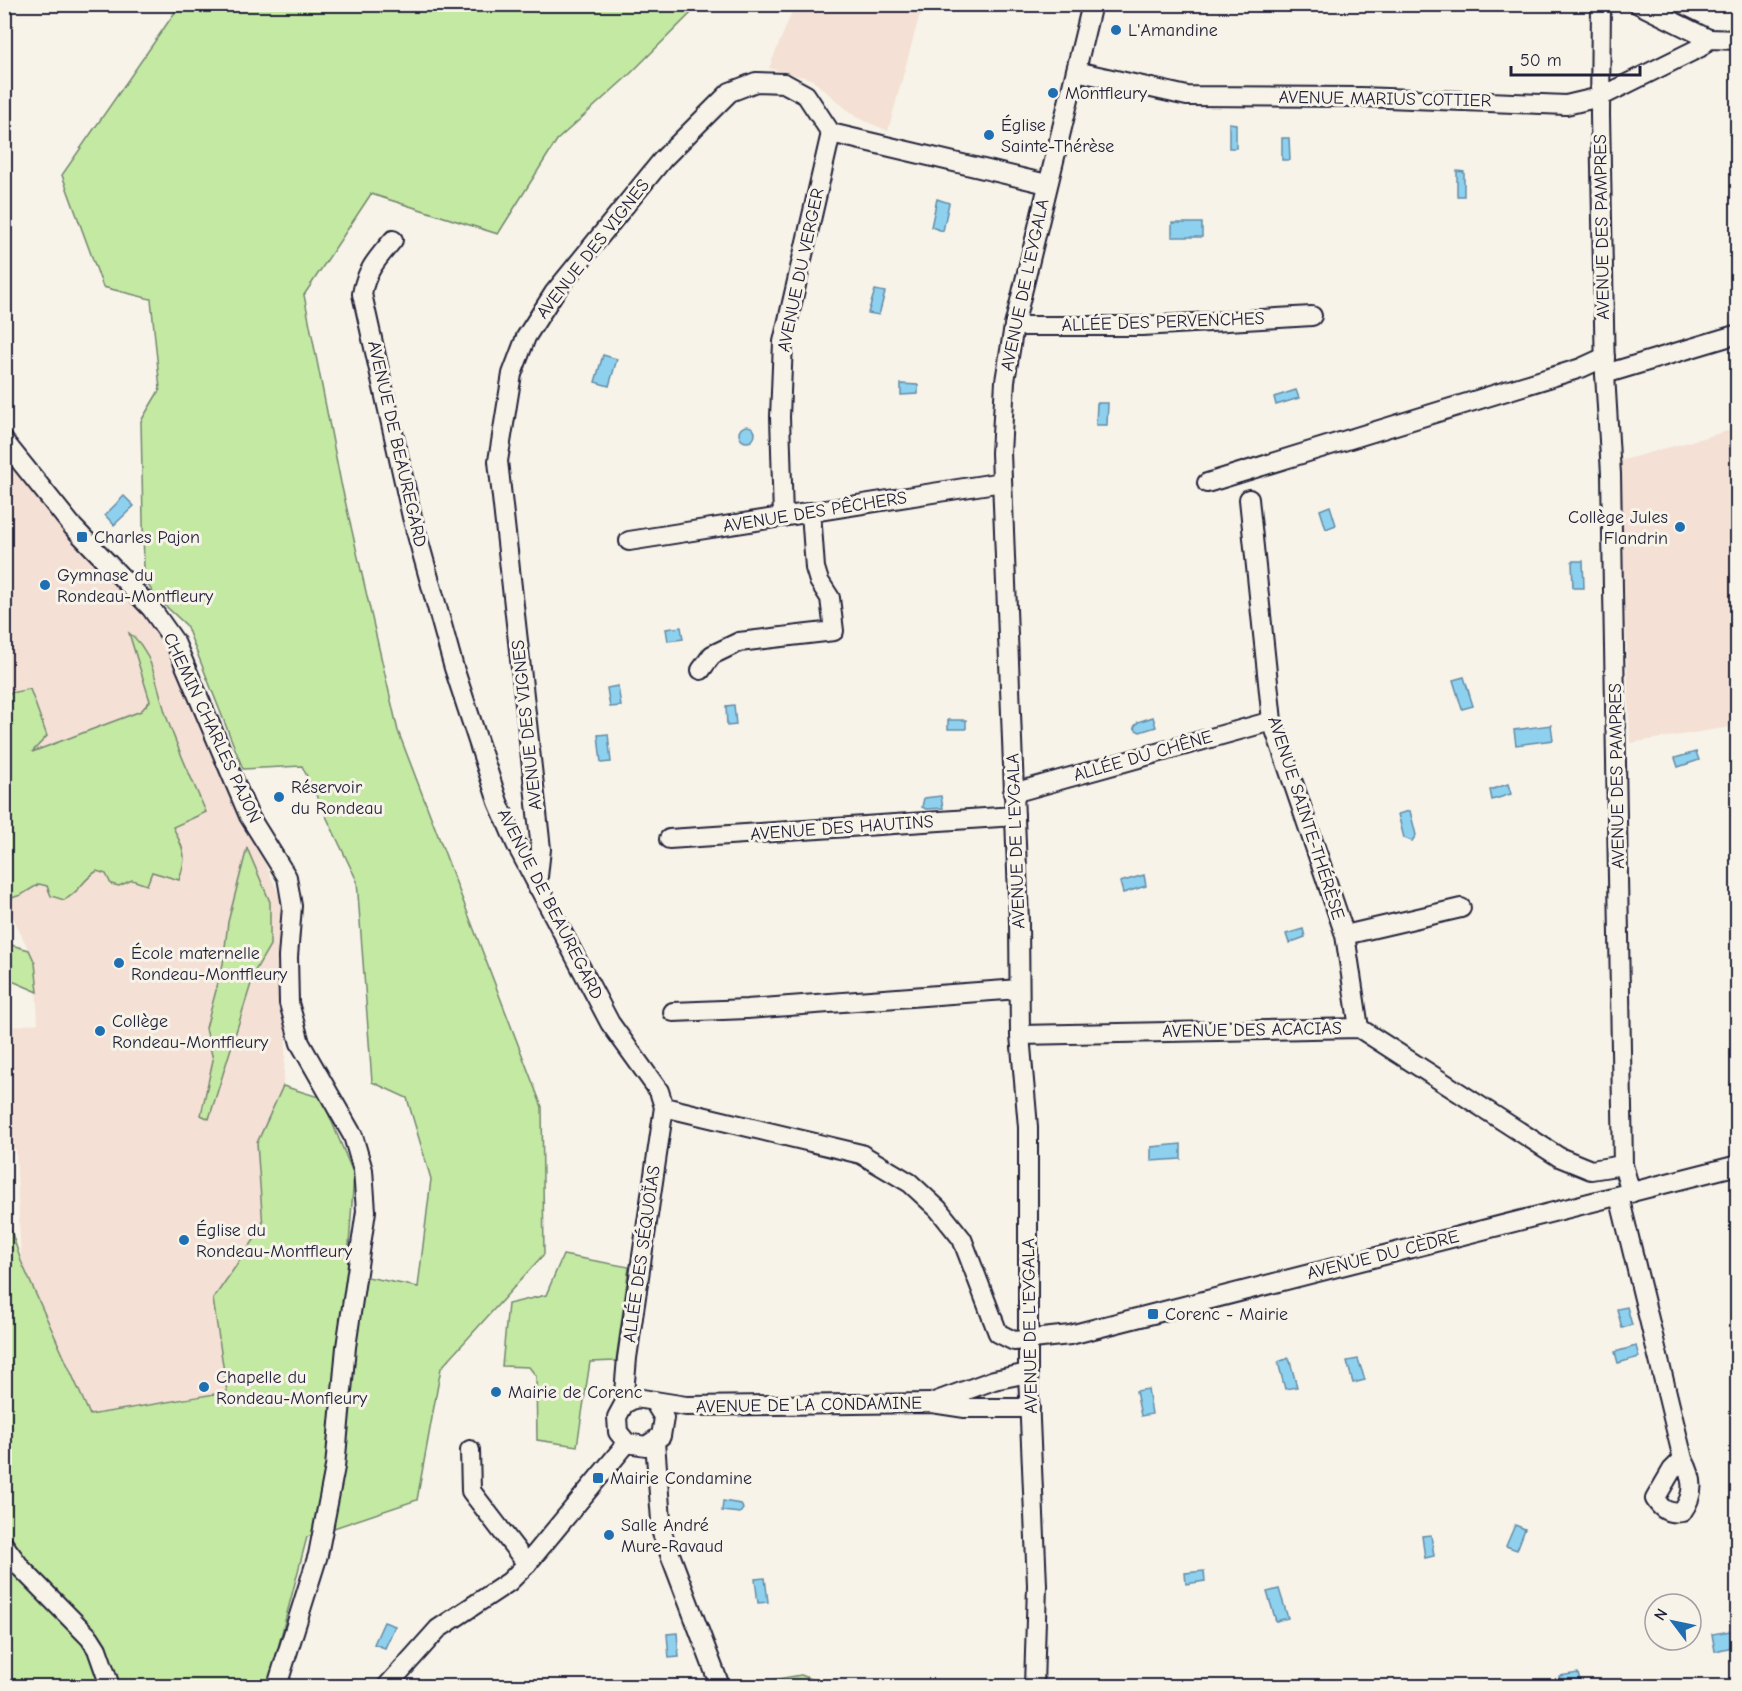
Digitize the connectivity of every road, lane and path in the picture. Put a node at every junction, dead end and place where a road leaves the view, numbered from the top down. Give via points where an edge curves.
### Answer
1 (1092, 4) edge
2 (1601, 4) edge
3 (1638, 4) edge
4 (1685, 26) junction
5 (1709, 39) junction
6 (1737, 40) edge
7 (1684, 56) junction
8 (1077, 71) junction
9 (1600, 97) junction
10 (831, 133) junction
11 (1047, 184) junction
12 (393, 240) dead end
13 (1312, 316) dead end
14 (1014, 326) junction
15 (1737, 334) edge
16 (1605, 366) junction
17 (4, 441) edge
18 (1002, 482) junction
19 (1207, 483) dead end
20 (1249, 499) dead end
21 (811, 512) junction
22 (783, 517) junction
23 (629, 541) dead end
24 (701, 670) dead end
25 (1272, 721) junction
26 (1014, 794) junction
27 (1015, 816) junction
28 (669, 839) dead end
29 (537, 886) junction
30 (1461, 908) dead end
31 (1345, 935) junction
32 (1019, 989) junction
33 (673, 1012) dead end
34 (1359, 1028) junction
35 (1020, 1035) junction
36 (664, 1107) junction
37 (1623, 1165) junction
38 (1737, 1165) edge
39 (1625, 1194) junction
40 (1028, 1341) junction
41 (1029, 1373) junction
42 (627, 1402) junction
43 (654, 1402) junction
44 (932, 1403) junction
45 (686, 1407) junction
46 (1030, 1408) junction
47 (659, 1435) junction
48 (627, 1443) junction
49 (470, 1450) dead end
50 (1683, 1459) dead end
51 (4, 1545) edge
52 (527, 1564) junction
53 (720, 1684) edge
54 (110, 1686) edge
55 (277, 1686) edge
56 (387, 1686) edge
57 (1034, 1686) edge

1 - 8 street, AVENUE DE L'EYGALA
2 - 9 street, AVENUE DES PAMPRES
3 - 4 street
4 - 5 street
4 - 7 street
5 - 6 street
5 - 7 street, AVENUE MARIUS COTTIER
7 - 9 street, AVENUE MARIUS COTTIER
8 - 9 street, AVENUE MARIUS COTTIER via 1187,96 1361,97 1566,105
8 - 11 street, AVENUE DE L'EYGALA
9 - 16 street, AVENUE DES PAMPRES
10 - 11 street
10 - 22 street, AVENUE DU VERGER via 783,342
10 - 29 street, AVENUE DES VIGNES via 806,95 784,83 756,82 730,92 663,159 554,293 526,337 512,374 498,461 541,849
11 - 14 street, AVENUE DE L'EYGALA
12 - 29 street, AVENUE DE BEAUREGARD via 371,265 362,294 386,407 454,668 498,802
13 - 14 street, ALLÉE DES PERVENCHES via 1142,326
14 - 18 street, AVENUE DE L'EYGALA via 1005,381
15 - 16 street
16 - 19 street via 1581,368
16 - 37 street, AVENUE DES PAMPRES via 1611,474
17 - 55 street, CHEMIN CHARLES PAJON via 73,527 151,608 175,642 249,816 287,877 292,906 289,1003 300,1043 353,1136 363,1170 366,1211 346,1347 335,1467 318,1555
18 - 21 street, AVENUE DES PÊCHERS
18 - 26 street, AVENUE DE L'EYGALA
20 - 25 street, AVENUE SAINTE-THÉRÈSE
21 - 22 street, AVENUE DES PÊCHERS
21 - 24 street via 815,568 830,598 834,631 739,642 712,655
22 - 23 street, AVENUE DES PÊCHERS
25 - 26 street, ALLÉE DU CHÊNE
25 - 31 street, AVENUE SAINTE-THÉRÈSE
26 - 27 street, AVENUE DE L'EYGALA
27 - 28 street, AVENUE DES HAUTINS
27 - 32 street, AVENUE DE L'EYGALA
29 - 36 street, AVENUE DE BEAUREGARD via 610,1023 659,1091
30 - 31 street
31 - 34 street, AVENUE SAINTE-THÉRÈSE
32 - 33 street
32 - 35 street, AVENUE DE L'EYGALA
34 - 35 street, AVENUE DES ACACIAS
34 - 37 street, AVENUE DES ACACIAS via 1559,1157 1591,1170
35 - 40 street, AVENUE DE L'EYGALA via 1028,1127
36 - 40 street via 847,1150 882,1165 938,1209 962,1239 998,1333 1006,1339
36 - 42 street, ALLÉE DES SÉQUOÏAS via 626,1368
37 - 39 street, AVENUE DES PAMPRES
38 - 39 street, AVENUE DU CÈDRE
39 - 40 street, AVENUE DU CÈDRE via 1070,1335
39 - 50 street, AVENUE DES PAMPRES
40 - 41 street, AVENUE DE L'EYGALA
41 - 44 street, AVENUE DE LA CONDAMINE via 994,1380
41 - 46 street, AVENUE DE L'EYGALA
42 - 43 street, AVENUE DE LA CONDAMINE via 640,1398
42 - 48 street via 616,1420 618,1432
43 - 45 street, AVENUE DE LA CONDAMINE
43 - 47 street via 663,1413
44 - 45 street, AVENUE DE LA CONDAMINE
44 - 46 street, AVENUE DE LA CONDAMINE via 965,1408
45 - 47 street, AVENUE DE LA CONDAMINE
46 - 57 street, AVENUE DE L'EYGALA via 1037,1586
47 - 48 street via 641,1447
47 - 53 street via 662,1533
48 - 52 street
49 - 52 street via 471,1491
51 - 54 street via 21,1568 90,1638
52 - 56 street via 510,1582 438,1629

